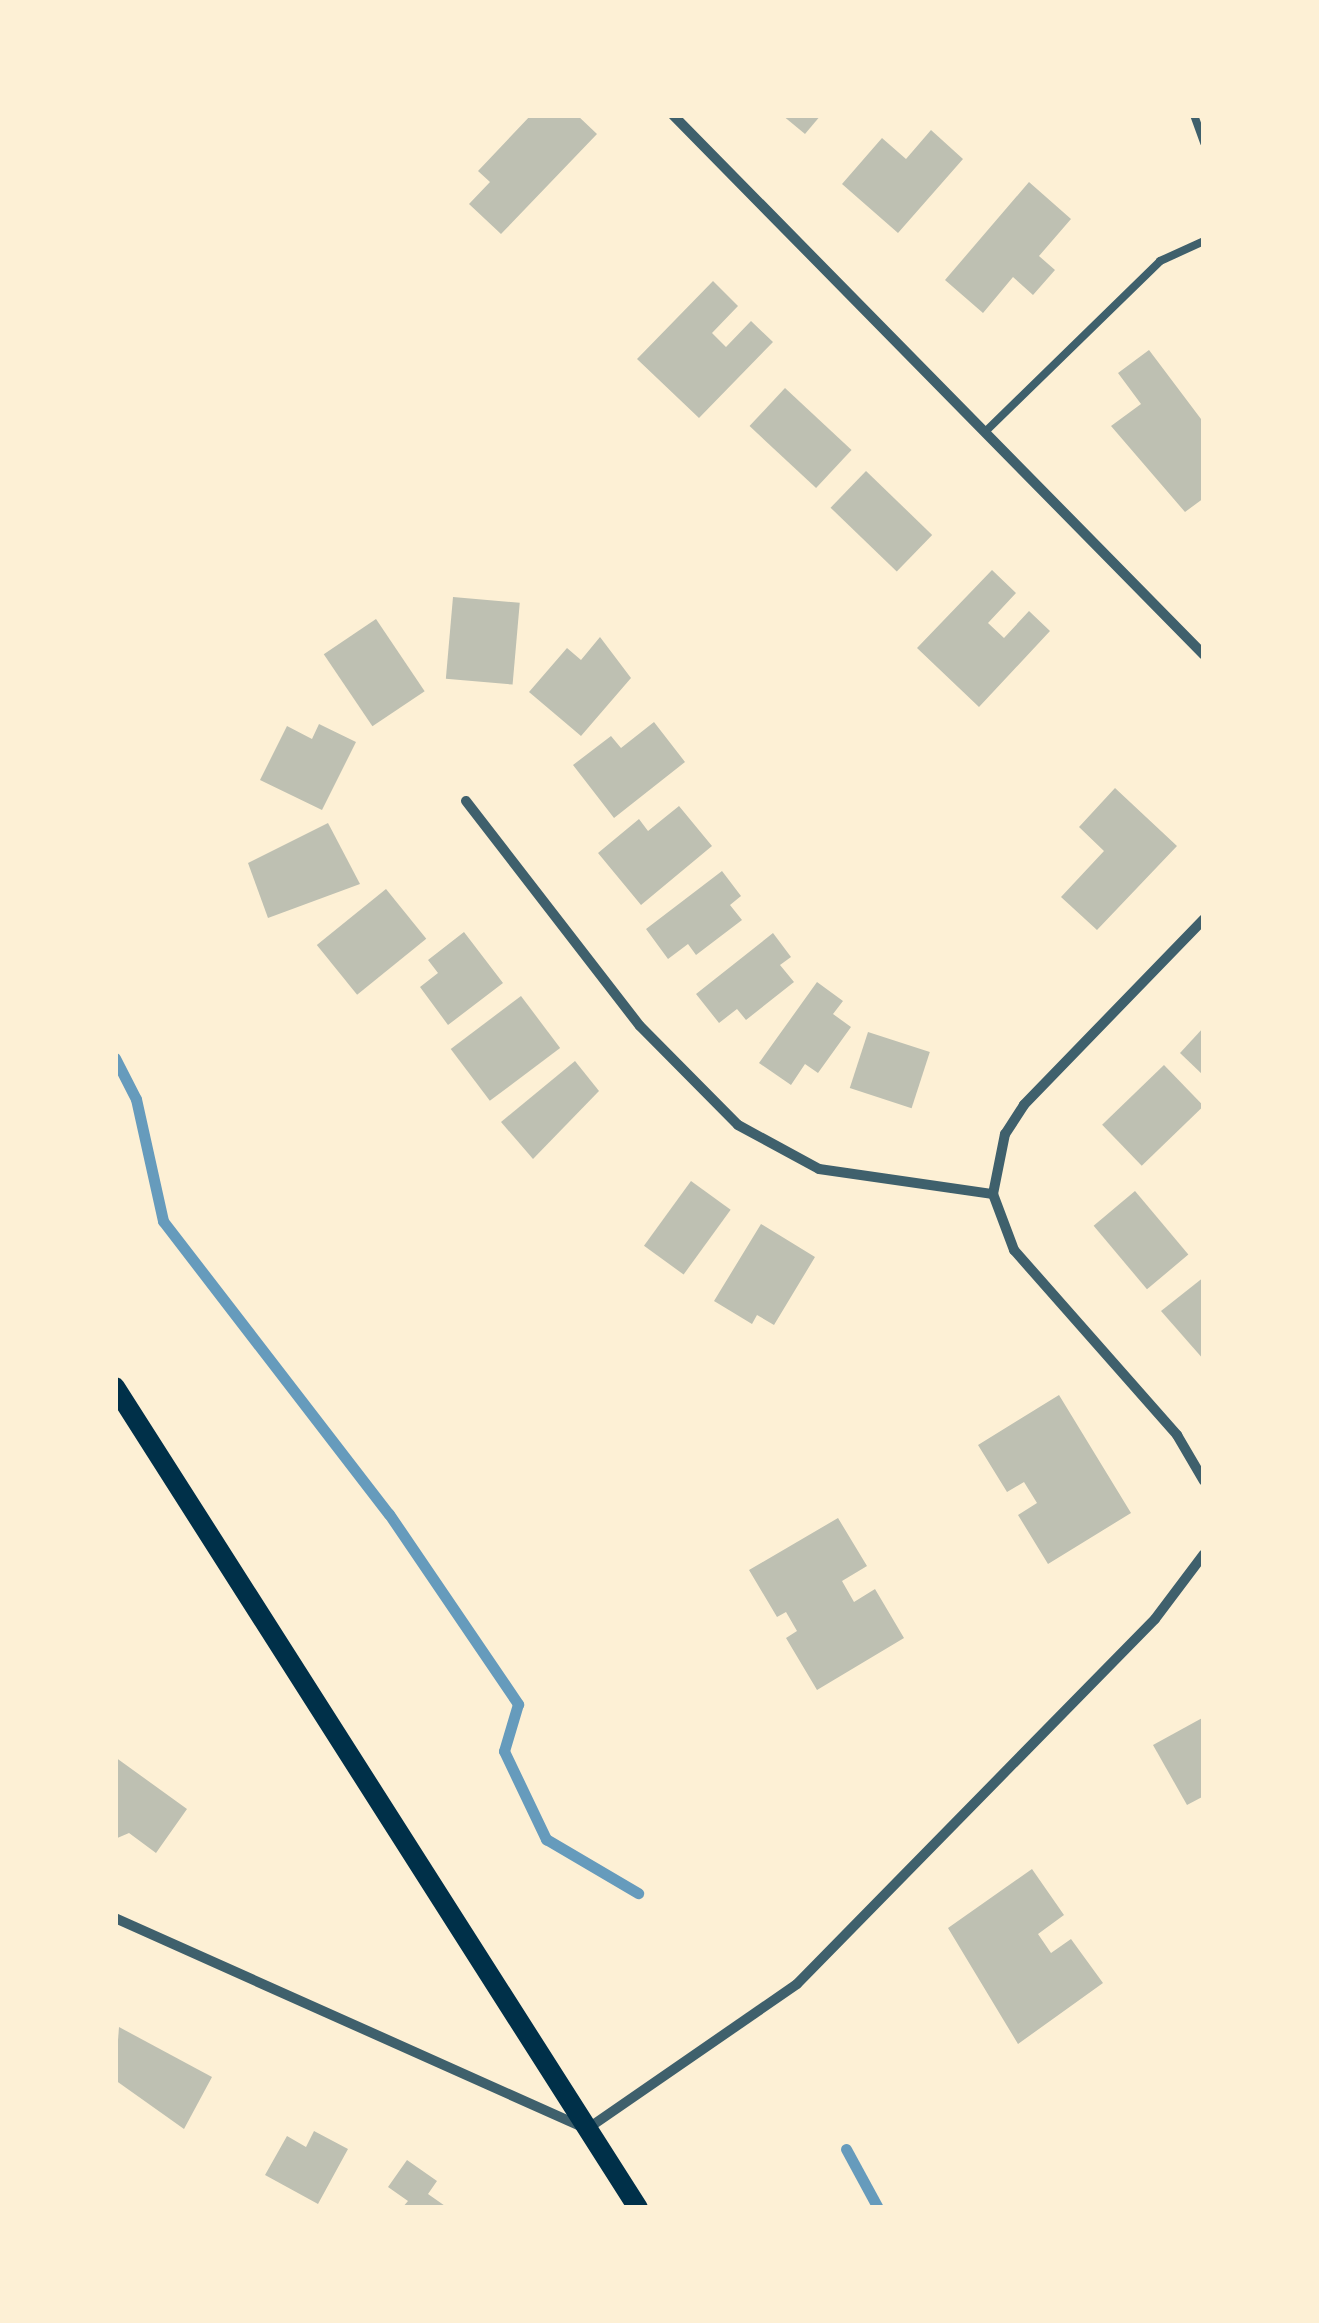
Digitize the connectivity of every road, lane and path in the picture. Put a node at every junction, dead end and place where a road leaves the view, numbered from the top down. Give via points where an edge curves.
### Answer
1 (673, 115) edge
2 (1194, 115) edge
3 (1204, 143) edge
4 (1204, 241) edge
5 (986, 431) junction
6 (1204, 655) edge
7 (466, 801) dead end
8 (1204, 918) edge
9 (992, 1194) junction
10 (115, 1386) edge
11 (1204, 1481) edge
12 (1204, 1554) edge
13 (115, 1918) edge
14 (587, 2129) junction
15 (638, 2208) edge

1 - 5 street
2 - 3 lane
4 - 5 lane via 1160,261
5 - 6 street
7 - 9 street via 640,1026 738,1125 819,1168
8 - 9 street via 1024,1105 1004,1134
9 - 11 street via 1014,1250 1176,1434
10 - 14 main road
12 - 14 street via 1156,1619 797,1984
13 - 14 street
14 - 15 main road

